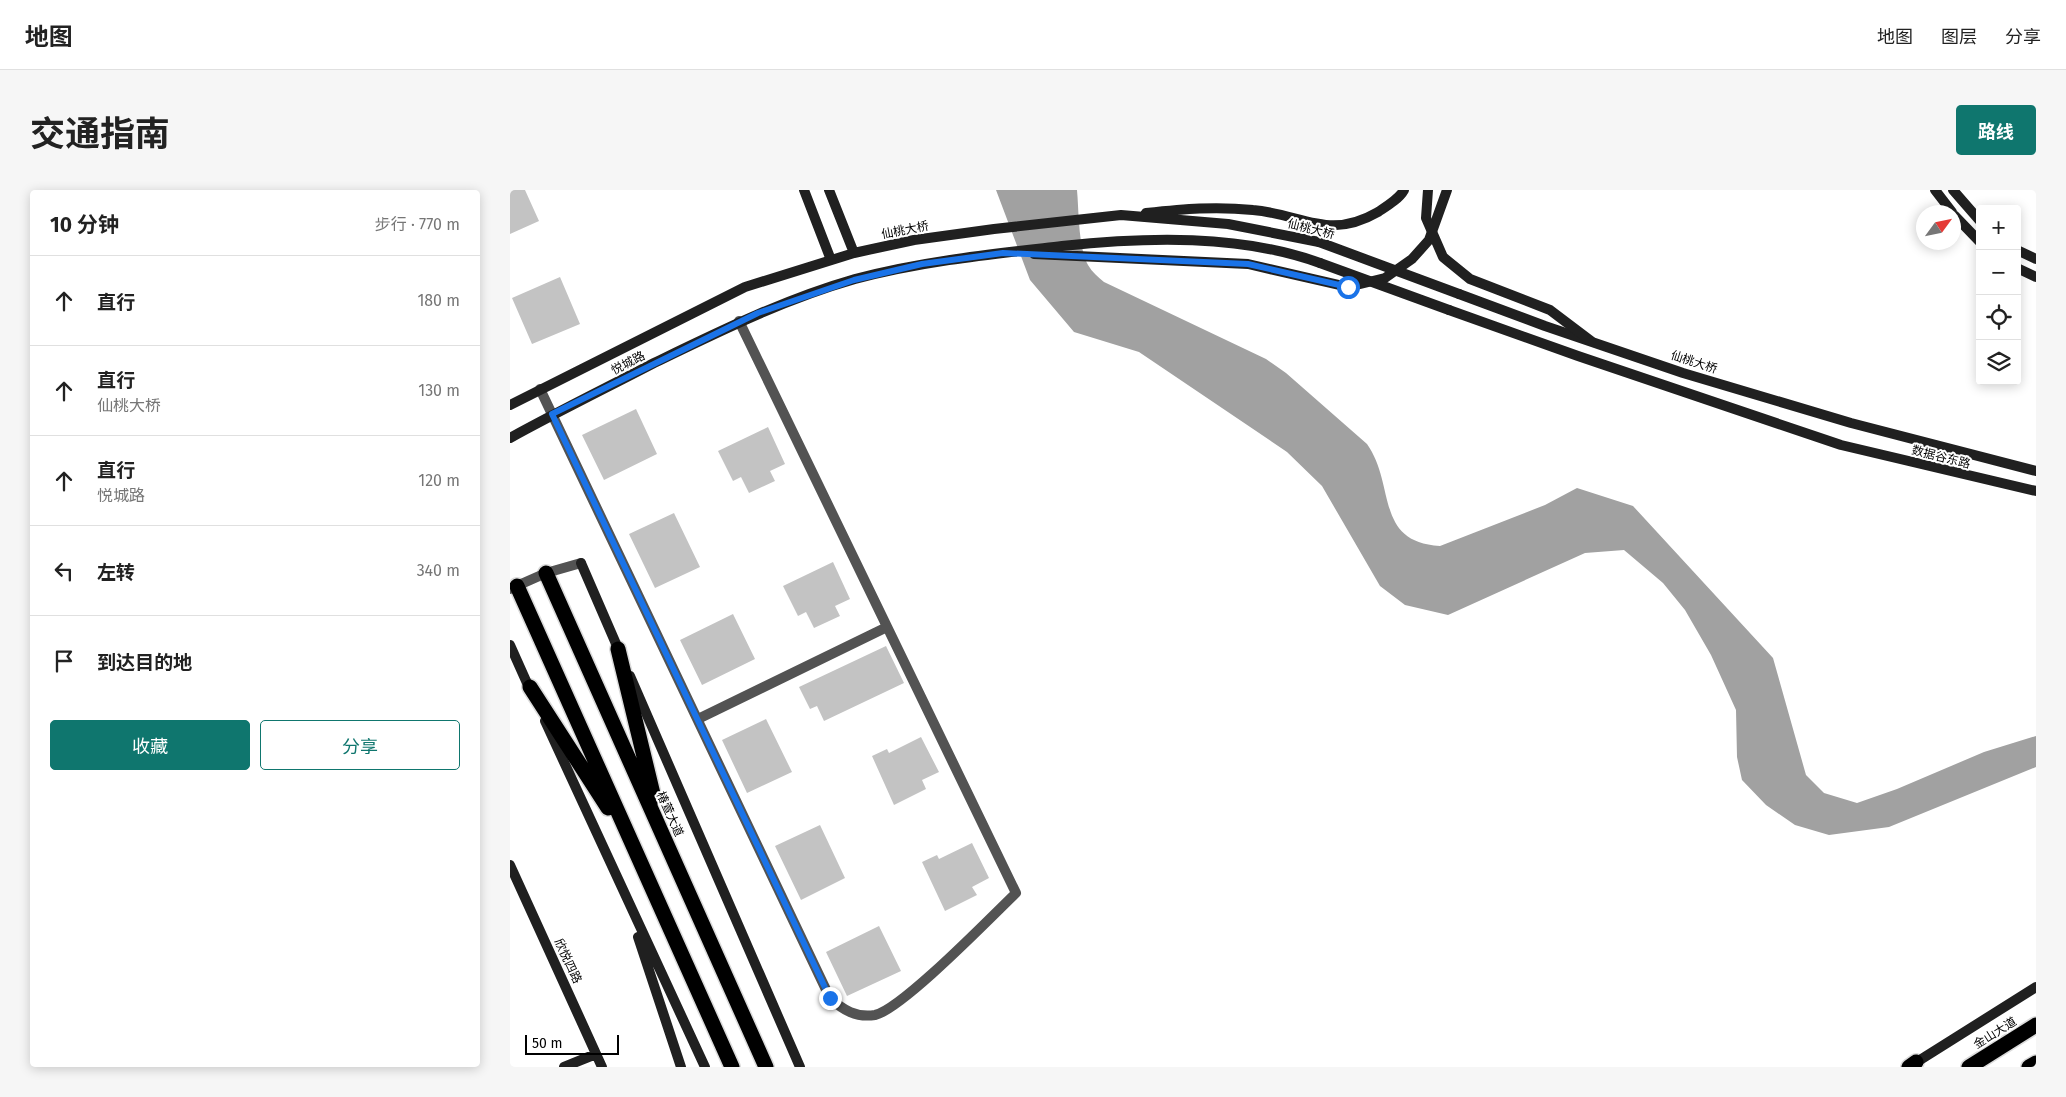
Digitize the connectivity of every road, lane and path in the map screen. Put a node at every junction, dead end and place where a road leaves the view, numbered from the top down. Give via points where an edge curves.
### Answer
1 (804, 190) edge
2 (829, 190) edge
3 (1404, 190) edge
4 (1428, 190) edge
5 (1447, 190) edge
6 (1936, 190) edge
7 (1954, 190) edge
8 (1947, 205) edge
9 (1121, 215) junction
10 (1976, 216) edge
11 (1961, 222) edge
12 (1976, 238) edge
13 (2021, 252) edge
14 (854, 253) junction
15 (1003, 253) junction
16 (2036, 259) edge
17 (831, 260) junction
18 (2021, 270) edge
19 (2036, 277) edge
20 (745, 287) joint
21 (739, 321) junction
22 (1591, 341) junction
23 (540, 389) junction
24 (510, 405) edge
25 (552, 414) junction
26 (1851, 423) joint
27 (510, 438) edge
28 (2036, 471) edge
29 (2036, 491) edge
30 (581, 563) joint
31 (546, 573) junction
32 (513, 587) edge
33 (887, 627) junction
34 (510, 645) edge
35 (618, 649) junction
36 (530, 688) junction
37 (698, 719) junction
38 (662, 834) junction
39 (634, 848) junction
40 (510, 865) edge
41 (625, 895) junction
42 (2036, 987) edge
43 (2036, 1025) edge
44 (596, 1054) junction
45 (2036, 1063) edge
46 (1911, 1065) edge
47 (564, 1067) edge
48 (602, 1067) edge
49 (681, 1067) edge
50 (705, 1067) edge
51 (732, 1067) edge
52 (766, 1067) edge
53 (800, 1067) edge
54 (1969, 1067) edge
55 (2029, 1067) edge

1 - 17 main road
2 - 14 main road
3 - 9 main road via 1402,195 1364,220 1338,226 1311,224 1256,210 1209,206
4 - 22 main road, bridge via 1426,218 1443,257 1470,280 1550,310
5 - 15 main road, bridge via 1429,240 1412,259 1385,278 1348,287 1248,264
6 - 8 main road
7 - 10 main road
9 - 14 main road, 仙桃大桥 via 914,240
9 - 22 main road, 仙桃大桥, bridge via 1228,224 1319,242
11 - 12 main road
13 - 16 main road
14 - 17 main road, 仙桃大桥
15 - 21 main road, 悦城路 via 922,264 854,280
15 - 29 main road, 数据谷东路, bridge via 1121,240 1228,243 1300,256 1578,356 1841,445
17 - 20 main road, 仙桃大桥
18 - 19 main road
20 - 23 main road, 悦城路
21 - 25 main road, 悦城路
21 - 33 street
22 - 26 main road, 仙桃大桥 via 1683,373
23 - 24 main road, 悦城路
23 - 25 street
25 - 27 main road, 悦城路
25 - 37 street
26 - 28 main road, 数据谷东路
30 - 31 street
30 - 35 main road
31 - 32 street
31 - 38 highway, 椿萱大道
32 - 39 highway
33 - 37 street
33 - 37 street via 1016,893 891,1008 876,1015 859,1016 844,1010 830,998
34 - 36 main road
35 - 38 highway
35 - 53 main road
36 - 39 highway
36 - 41 main road
38 - 52 highway, 椿萱大道
39 - 51 highway
40 - 44 main road, 欣悦四路
41 - 49 main road
41 - 50 main road
42 - 46 main road
43 - 54 highway, 金山大道
44 - 47 main road
44 - 48 main road, 欣悦四路
45 - 55 highway

